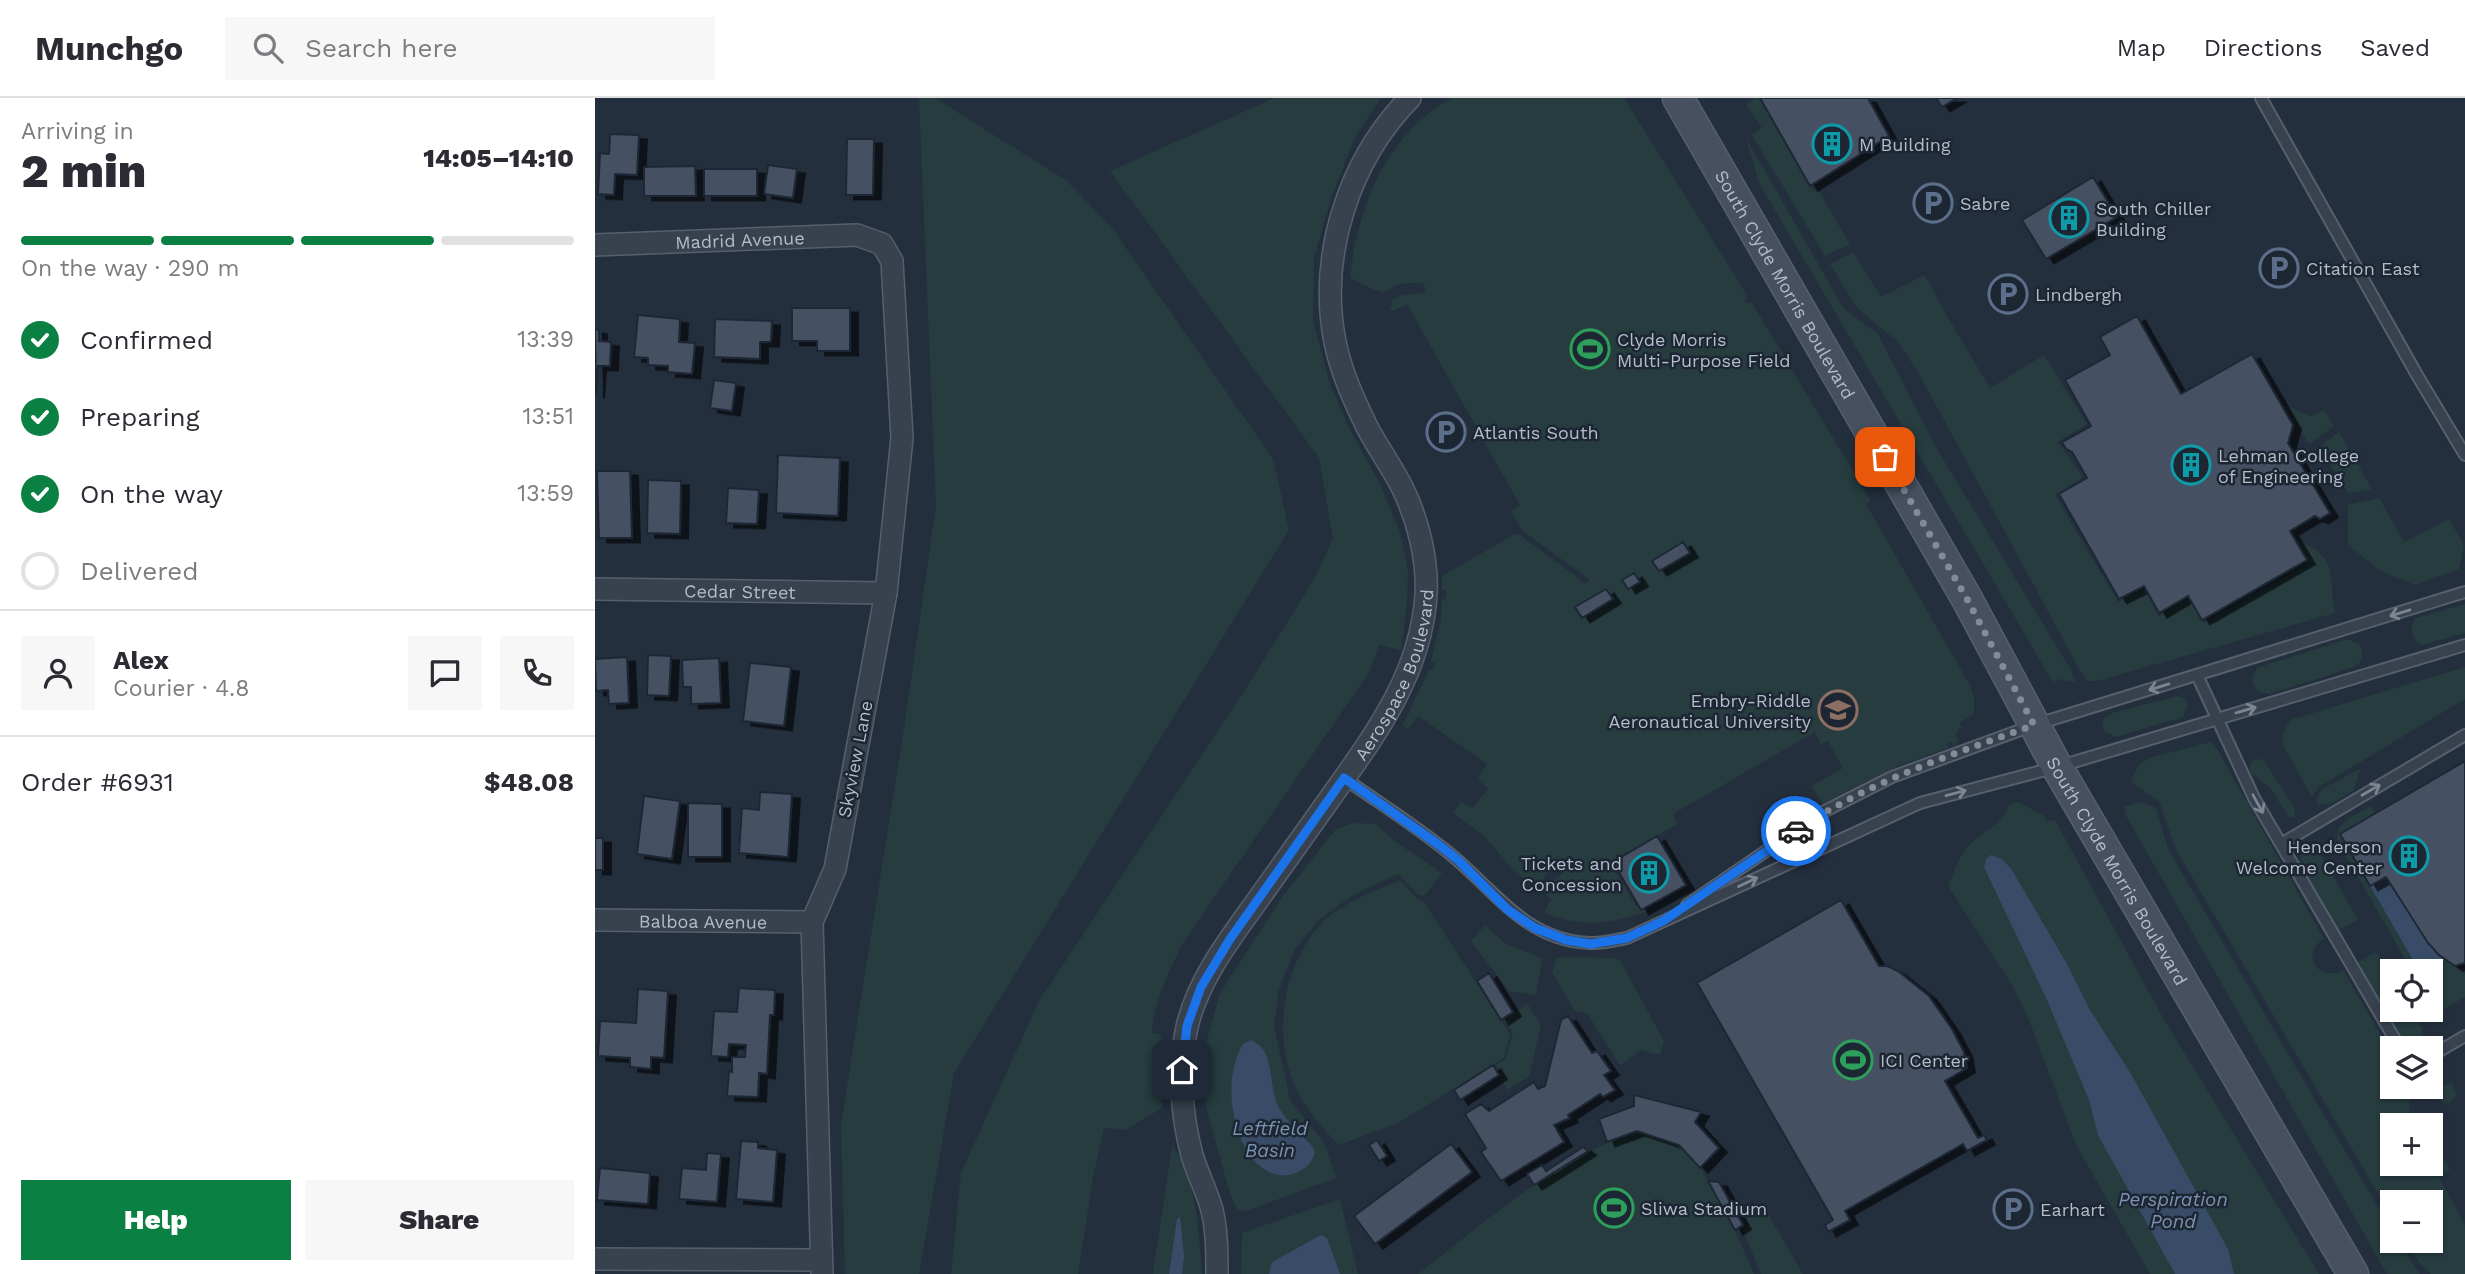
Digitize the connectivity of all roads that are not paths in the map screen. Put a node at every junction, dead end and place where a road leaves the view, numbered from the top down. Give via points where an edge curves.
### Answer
1 (1410, 98) edge
2 (1678, 98) edge
3 (2261, 98) edge
4 (882, 244) joint
5 (595, 245) edge
6 (2465, 455) edge
7 (595, 590) edge
8 (2465, 592) edge
9 (886, 593) junction
10 (2465, 645) edge
11 (2197, 676) junction
12 (2215, 719) junction
13 (2034, 725) junction
14 (2465, 734) edge
15 (2057, 767) junction
16 (1344, 778) junction
17 (2281, 844) junction
18 (595, 920) edge
19 (1663, 921) junction
20 (812, 922) junction
21 (2465, 1035) edge
22 (2393, 1036) edge
23 (2443, 1049) edge
24 (595, 1259) edge
25 (822, 1267) edge
26 (1217, 1274) edge
27 (2353, 1274) edge

1 - 16 street, Aerospace Boulevard via 1378,134 1351,189 1335,242 1331,319 1350,389 1415,522 1426,594 1416,652 1405,678 1382,725
2 - 13 main road, South Clyde Morris Boulevard via 1967,599
3 - 6 lane
4 - 5 street, Madrid Avenue via 857,235
4 - 9 street, Skyview Lane via 892,261 902,438
7 - 9 street, Cedar Street
8 -> 11 lane
9 - 20 street, Skyview Lane via 835,869
12 -> 10 lane
11 - 12 lane
11 -> 13 lane
12 - 15 lane
12 -> 17 lane
13 - 15 main road, South Clyde Morris Boulevard
13 - 19 lane via 1892,777 1823,812
17 -> 14 lane
19 -> 15 lane via 1920,803
15 - 27 main road, South Clyde Morris Boulevard
16 - 19 lane via 1439,845 1508,910 1535,928 1591,944 1627,938
16 - 26 street, Aerospace Boulevard via 1230,939 1201,987 1187,1026 1183,1113 1192,1156 1212,1209
17 - 22 lane
18 - 20 street, Balboa Avenue
20 - 25 street, Skyview Lane
21 - 23 lane
24 - 25 street

